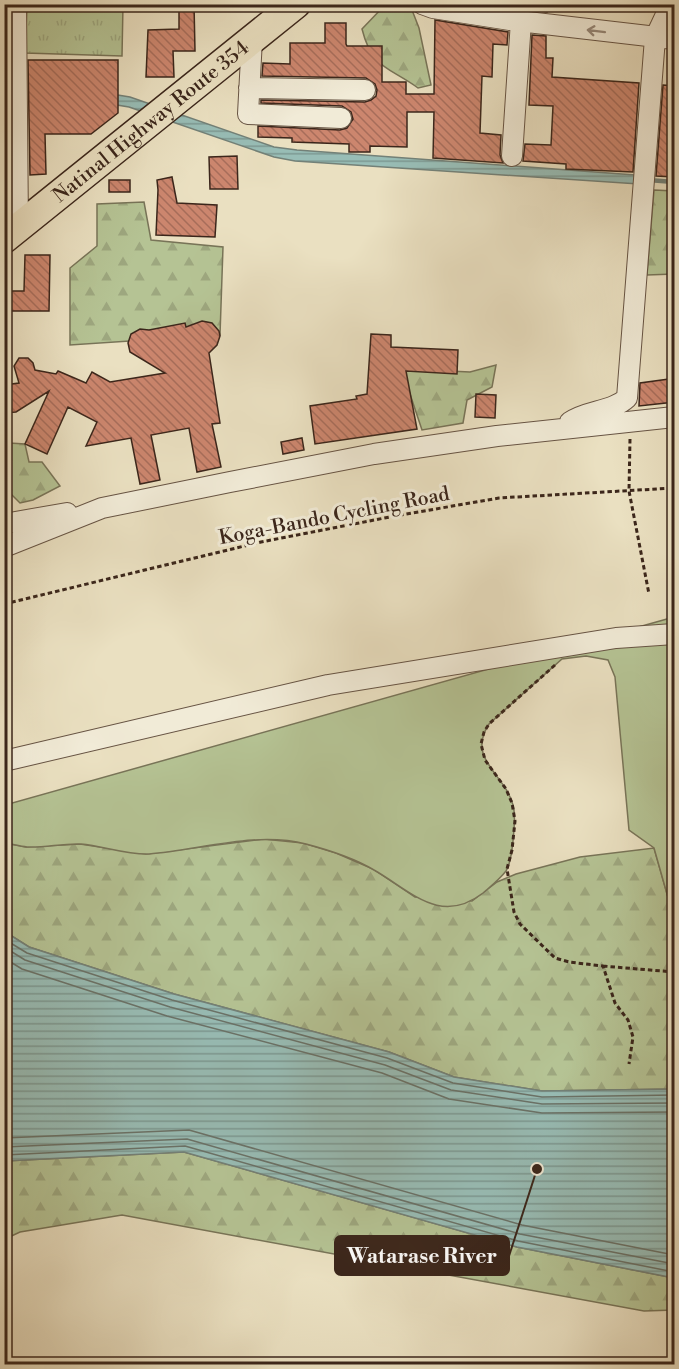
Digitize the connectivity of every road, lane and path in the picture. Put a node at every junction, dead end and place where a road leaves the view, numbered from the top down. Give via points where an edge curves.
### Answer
1 (16, 4) edge
2 (296, 4) edge
3 (422, 4) edge
4 (671, 4) edge
5 (521, 21) junction
6 (654, 38) junction
7 (252, 39) junction
8 (675, 39) edge
9 (10, 49) edge
10 (249, 88) junction
11 (365, 90) dead end
12 (11, 99) edge
13 (341, 118) dead end
14 (512, 156) dead end
15 (11, 233) edge
16 (675, 417) edge
17 (563, 428) junction
18 (630, 438) dead end
19 (675, 488) edge
20 (629, 491) junction
21 (102, 508) junction
22 (4, 524) edge
23 (4, 547) edge
24 (648, 594) dead end
25 (4, 604) edge
26 (675, 634) edge
27 (568, 646) junction
28 (4, 761) edge
29 (603, 966) junction
30 (675, 972) edge
31 (629, 1064) dead end

1 - 9 street
2 - 7 highway, Natinal Highway Route 354
3 - 5 street via 433,9
4 - 6 street
6 -> 5 street
5 - 14 street
6 - 8 street
6 - 17 street via 627,398
7 - 10 street
7 - 15 highway, Natinal Highway Route 354
9 - 12 street
10 - 11 street
10 - 13 street via 248,114
12 - 15 street
16 - 17 street
17 - 21 street via 374,454
18 - 20 path
19 - 20 path, Koga-Bando Cycling Road
20 - 24 path
20 - 25 path, Koga-Bando Cycling Road via 499,498 395,516 261,542
21 - 22 street
21 - 23 street
26 - 27 street
27 - 28 street via 328,685
27 - 29 path via 562,659 489,724 481,744 485,760 512,803 512,850 507,869 514,912 520,924 555,958
29 - 30 path
29 - 31 path via 615,1003 628,1020 633,1037

